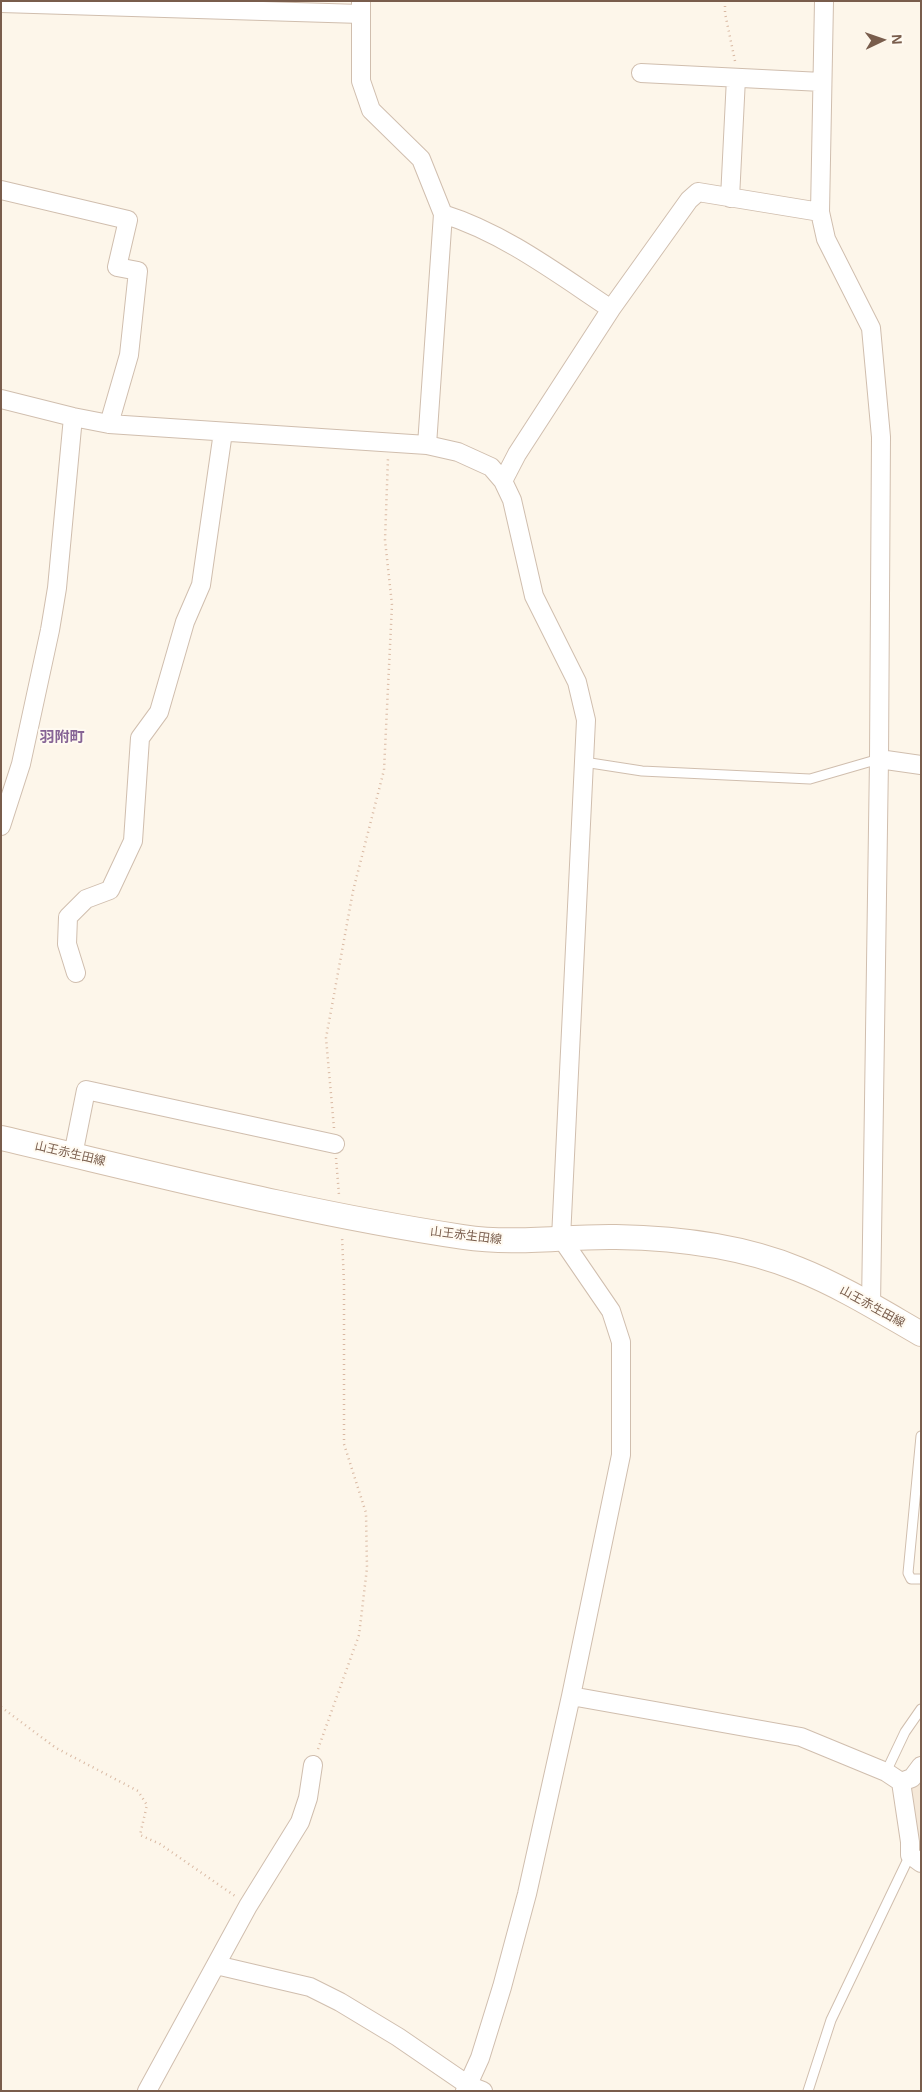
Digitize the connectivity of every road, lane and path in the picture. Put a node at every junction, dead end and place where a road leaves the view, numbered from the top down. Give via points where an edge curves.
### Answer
1 (725, 1) edge
2 (824, 1) edge
3 (1, 3) edge
4 (361, 8) edge
5 (641, 73) dead end
6 (736, 78) junction
7 (822, 82) junction
8 (1, 190) edge
9 (730, 198) junction
10 (820, 212) junction
11 (443, 214) junction
12 (611, 309) junction
13 (1, 399) edge
14 (73, 418) junction
15 (109, 424) junction
16 (224, 432) junction
17 (388, 443) junction
18 (427, 445) junction
19 (503, 482) junction
20 (879, 759) junction
21 (584, 762) junction
22 (921, 765) edge
23 (1, 826) edge
24 (76, 973) dead end
25 (1, 1138) edge
26 (335, 1144) junction
27 (73, 1155) junction
28 (341, 1217) junction
29 (561, 1238) junction
30 (871, 1306) junction
31 (921, 1334) edge
32 (921, 1436) edge
33 (921, 1578) edge
34 (572, 1696) junction
35 (1, 1706) edge
36 (921, 1710) edge
37 (313, 1765) joint
38 (921, 1766) edge
39 (893, 1777) junction
40 (915, 1859) edge
41 (248, 1906) junction
42 (216, 1965) junction
43 (472, 2089) edge
44 (148, 2091) edge
45 (808, 2091) edge

1 - 6 path
2 - 7 street
3 - 4 street
4 - 11 street via 361,81 371,110 421,159
5 - 6 street
6 - 7 street
6 - 9 street
7 - 10 street
8 - 15 street via 128,220 117,267 138,271 129,355
9 - 10 street
9 - 12 street via 698,192 688,200
10 - 20 street via 826,238 871,328 881,437
11 - 12 street via 465,220 523,251
11 - 18 street
12 - 19 street via 517,454
13 - 14 street
14 - 15 street
14 - 23 street via 50,630 20,764
15 - 16 street
16 - 17 street
16 - 24 street via 201,585 186,622 159,712 140,738 133,841 110,890 86,899 68,917 67,944
17 - 18 street
17 - 26 path via 385,540 392,605 384,770 353,891 326,1038
18 - 19 street via 458,452 491,467
19 - 21 street via 512,500 534,596 577,682 586,720
20 - 21 lane via 810,779 642,771
20 - 22 street
20 - 30 street
21 - 29 street
25 - 27 main road, 山王赤生田線
26 - 27 street via 86,1090
26 - 28 path
27 - 28 main road, 山王赤生田線
28 - 29 main road, 山王赤生田線 via 492,1241
28 - 37 path via 344,1444 366,1513 367,1568 358,1635
29 - 30 main road, 山王赤生田線 via 668,1240 727,1250 797,1269
29 - 34 street via 611,1311 621,1342 621,1455
30 - 31 main road, 山王赤生田線
32 - 33 lane via 908,1573 911,1578
34 - 39 street via 801,1737
34 - 43 street via 527,1894
35 - 41 path via 56,1748 138,1791 147,1805 140,1836 160,1844
36 - 39 lane via 905,1732
37 - 41 street via 300,1822
38 - 39 street via 912,1778
39 - 40 street
40 - 45 lane via 831,2020
41 - 42 street
42 - 43 street via 310,1987 398,2037
42 - 44 street

